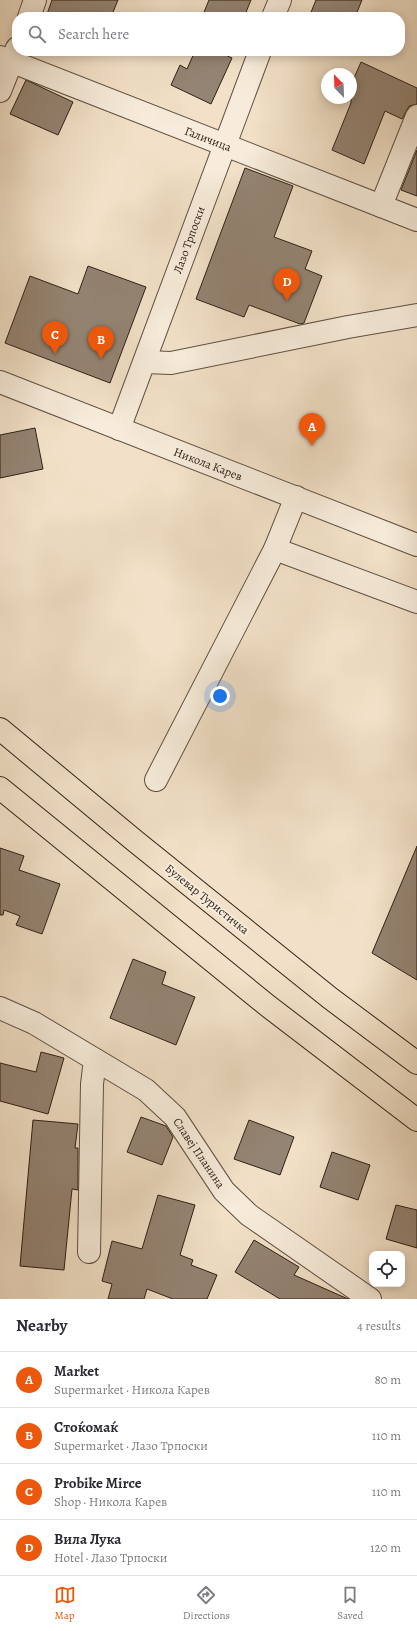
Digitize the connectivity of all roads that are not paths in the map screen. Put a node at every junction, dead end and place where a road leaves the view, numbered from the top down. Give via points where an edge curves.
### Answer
1 (35, 0) edge
2 (280, 0) edge
3 (31, 12) edge
4 (275, 12) edge
5 (10, 55) edge
6 (12, 56) edge
7 (258, 56) edge
8 (0, 91) edge
9 (417, 116) edge
10 (224, 145) junction
11 (381, 206) junction
12 (417, 220) edge
13 (417, 315) edge
14 (145, 362) junction
15 (0, 382) edge
16 (119, 429) junction
17 (296, 498) junction
18 (417, 545) edge
19 (275, 549) junction
20 (417, 602) edge
21 (0, 729) edge
22 (156, 780) dead end
23 (0, 788) edge
24 (0, 1008) edge
25 (95, 1060) junction
26 (417, 1064) edge
27 (417, 1120) edge
28 (89, 1252) dead end
29 (370, 1299) edge

1 - 3 street
2 - 4 street
5 - 8 street
6 - 10 street, Галичица
7 - 10 street, Лазо Трпоски
9 - 11 street
10 - 11 street, Галичица
10 - 14 street, Лазо Трпоски
11 - 12 street, Галичица
13 - 14 street via 171,363
14 - 16 street, Лазо Трпоски
15 - 16 street, Никола Карев
16 - 17 street, Никола Карев
17 - 18 street, Никола Карев
17 - 19 street
19 - 20 street
19 - 22 street
21 - 26 main road, Булевар Туристичка via 318,988
23 - 27 main road via 268,1006
24 - 25 street, Славеј Планина via 34,1022
25 - 28 street via 92,1084
25 - 29 street, Славеј Планина via 146,1090 175,1117 224,1191 249,1215

